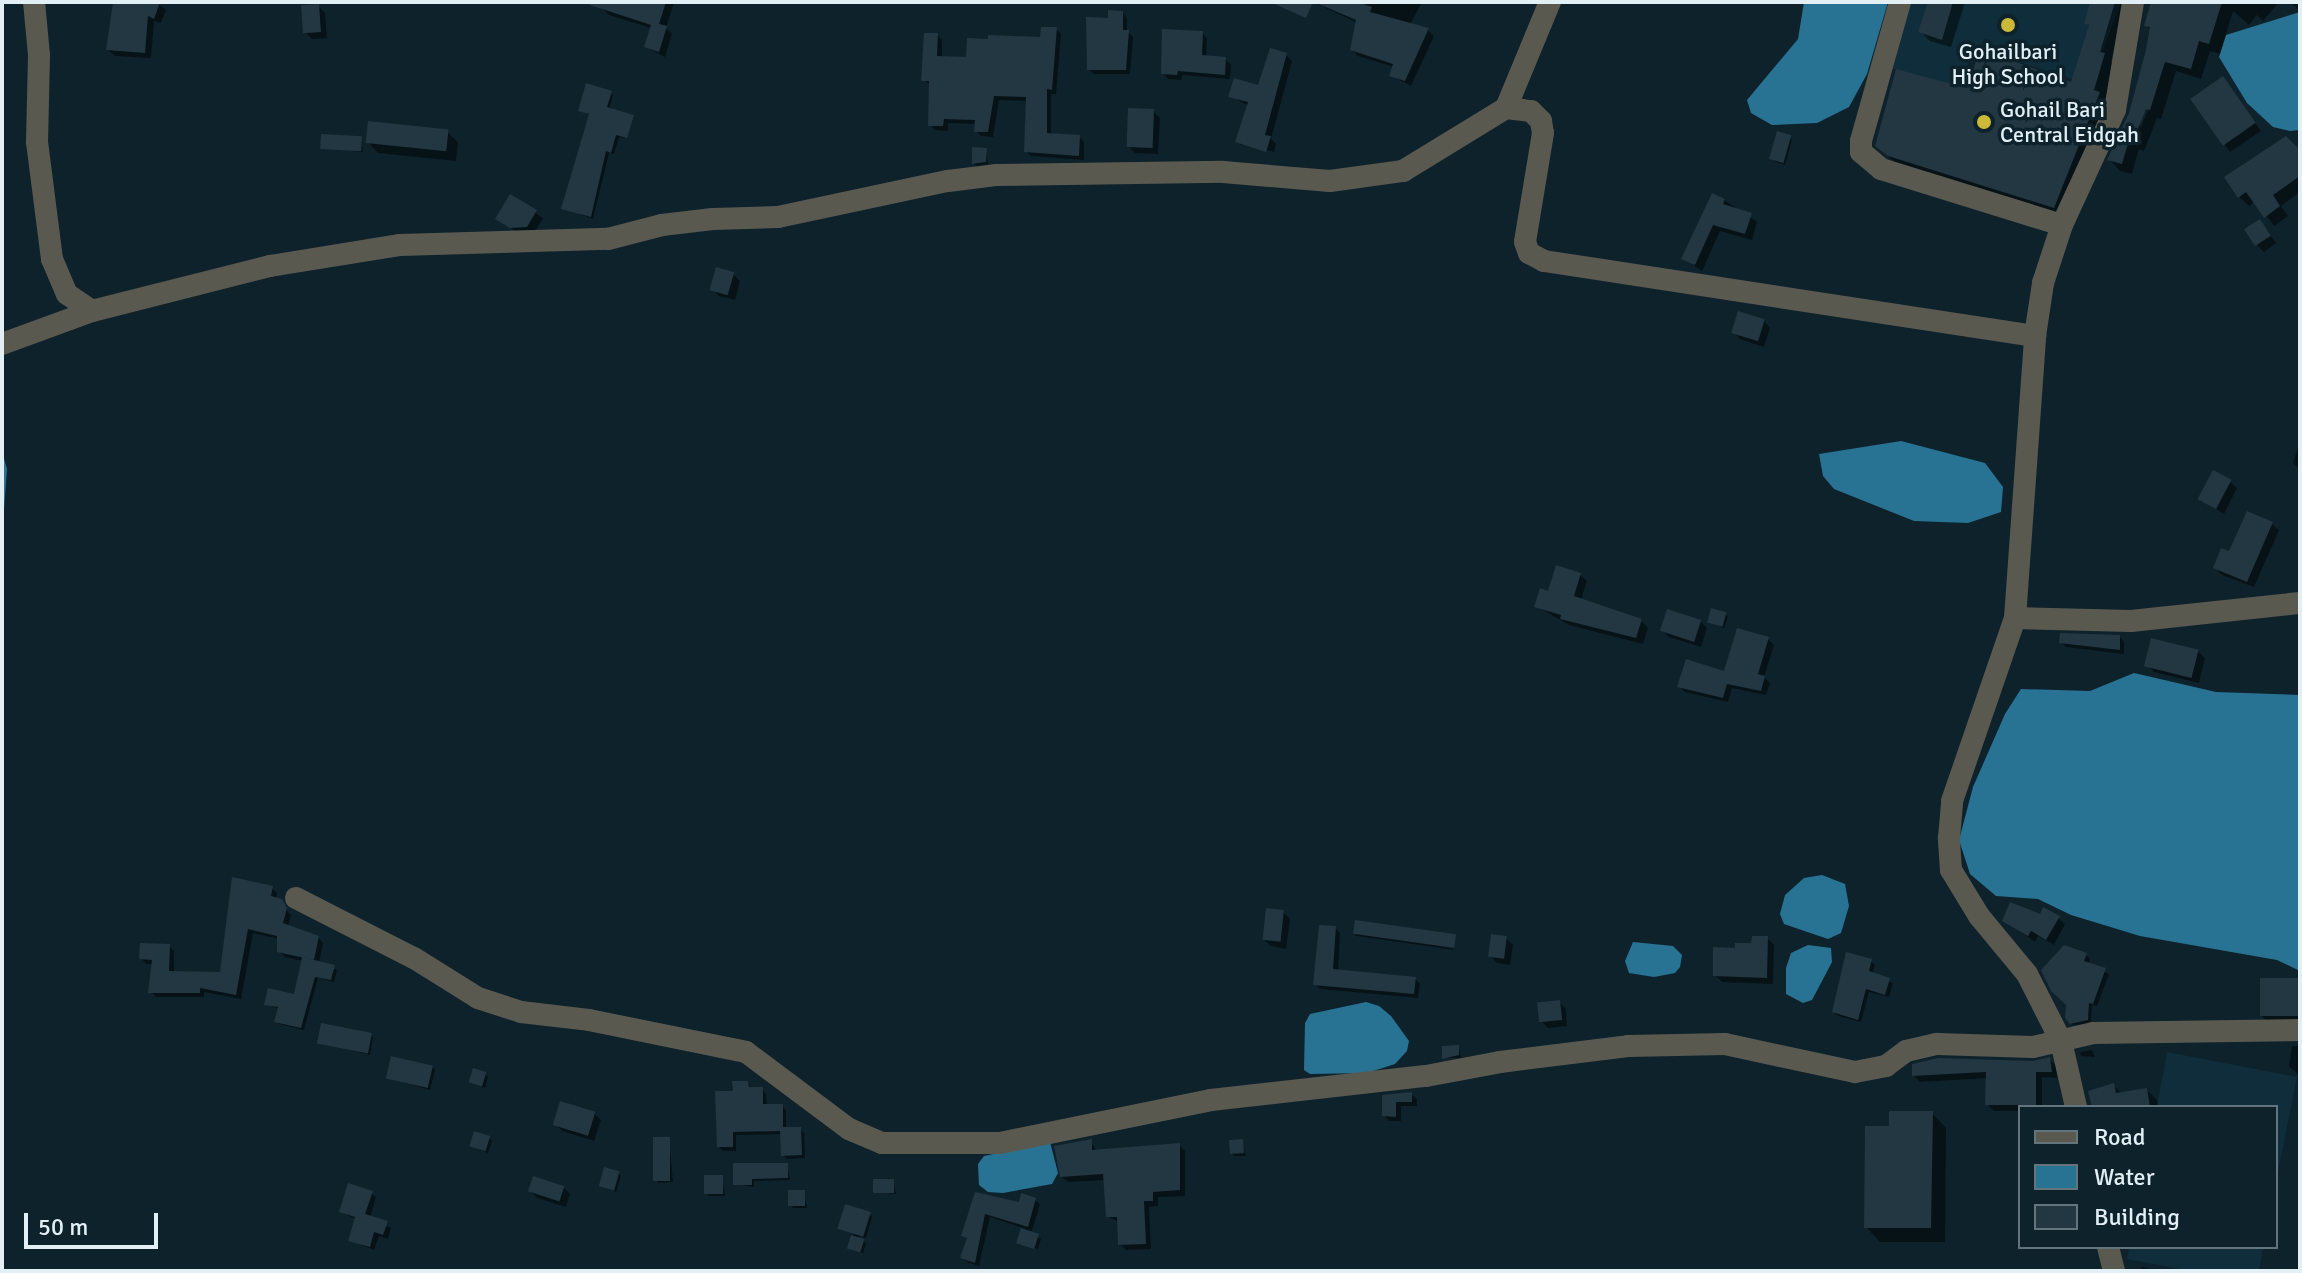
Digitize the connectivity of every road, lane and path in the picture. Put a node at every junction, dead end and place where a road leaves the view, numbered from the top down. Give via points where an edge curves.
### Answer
1 (34, 2) edge
2 (1550, 2) edge
3 (1900, 2) edge
4 (2133, 2) edge
5 (1506, 108) junction
6 (2062, 225) junction
7 (92, 311) junction
8 (2035, 336) junction
9 (2, 344) edge
10 (2300, 603) edge
11 (2015, 618) junction
12 (296, 898) dead end
13 (2300, 1030) edge
14 (2061, 1041) junction
15 (2076, 1105) edge
16 (2108, 1249) edge
17 (2114, 1271) edge

1 - 7 street via 37,142 52,259 67,294
2 - 5 street
3 - 6 street via 1861,152 1881,169
4 - 6 street via 2115,110
5 - 7 street via 1403,171 1369,176 1330,181 1223,172 996,175 778,217 675,223 608,239 400,245 316,257
5 - 8 street via 1531,111 1541,121 1525,242 1529,253 1544,261
6 - 8 street via 2043,283
7 - 9 street
8 - 11 street
10 - 11 street via 2131,621
11 - 14 street via 1952,801 1951,870 1979,916 2027,974
12 - 14 street via 414,958 478,998 521,1012 589,1020 746,1052 849,1129 882,1143 1000,1143 1211,1100 1628,1046 1725,1044 1855,1072 1886,1066 1906,1051 1937,1044 2033,1047
13 - 14 street via 2093,1033
14 - 15 street
16 - 17 street

